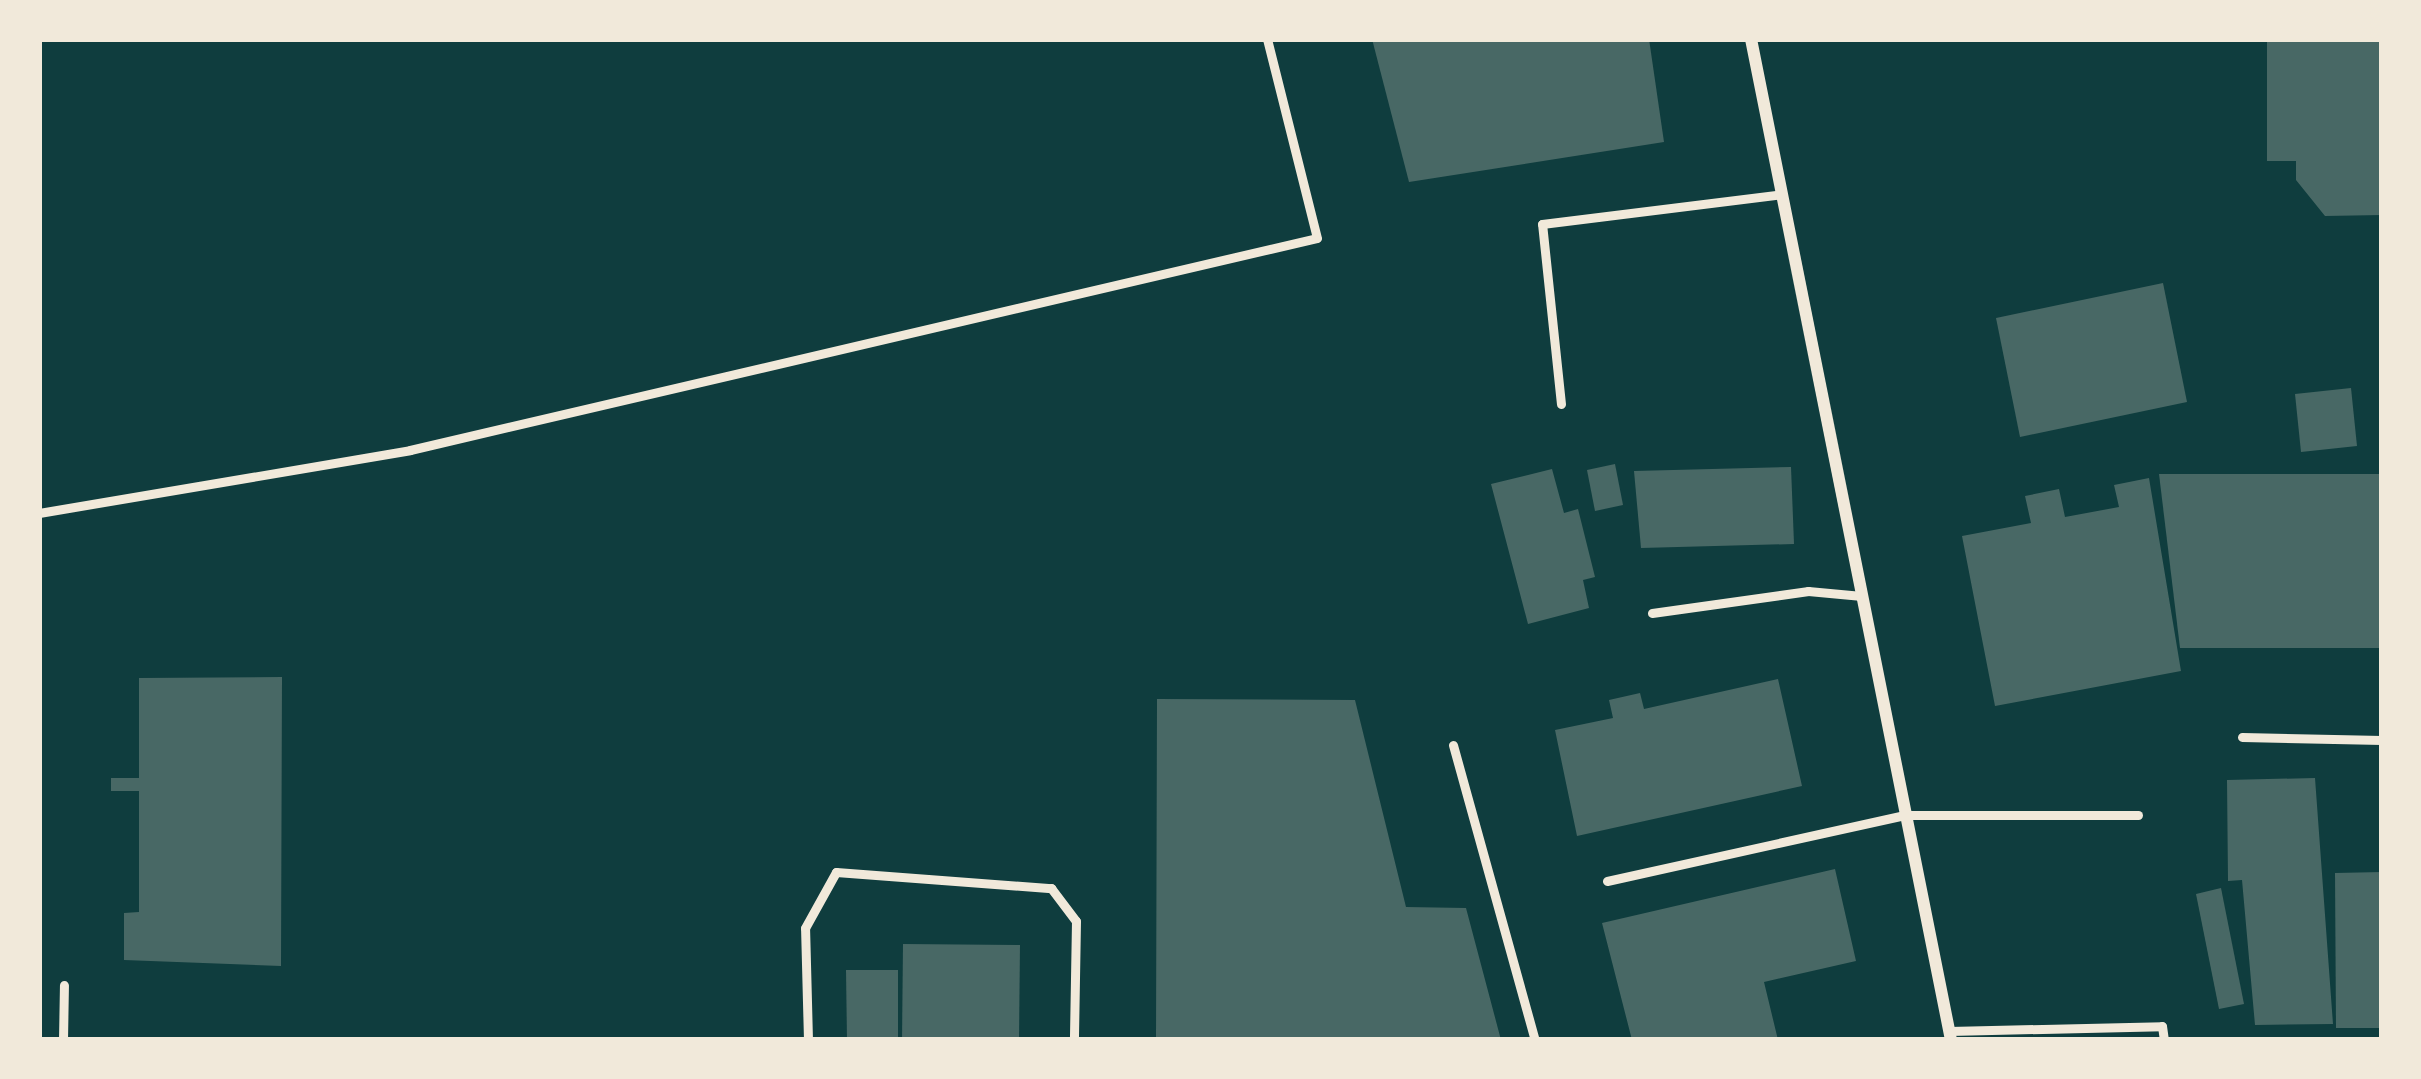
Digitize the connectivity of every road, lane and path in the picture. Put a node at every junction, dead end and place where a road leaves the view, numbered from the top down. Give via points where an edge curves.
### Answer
1 (1267, 39) edge
2 (1751, 39) edge
3 (1782, 194) junction
4 (1561, 404) dead end
5 (39, 513) edge
6 (1862, 596) junction
7 (1652, 613) dead end
8 (2242, 737) dead end
9 (2382, 740) edge
10 (1453, 745) dead end
11 (1905, 815) junction
12 (2138, 815) dead end
13 (1607, 880) dead end
14 (64, 985) dead end
15 (1950, 1036) edge
16 (64, 1040) edge
17 (808, 1040) edge
18 (1073, 1040) edge
19 (1535, 1040) edge
20 (2164, 1040) edge

1 - 5 lane via 1317,238 410,450
2 - 3 street
3 - 4 lane via 1542,224
3 - 6 street
6 - 7 lane via 1808,591
6 - 11 street
8 - 9 lane
10 - 19 lane
11 - 12 lane
11 - 13 lane
11 - 15 street
14 - 16 lane
15 - 20 lane via 2162,1026
17 - 18 lane via 805,928 836,872 1052,888 1076,921

